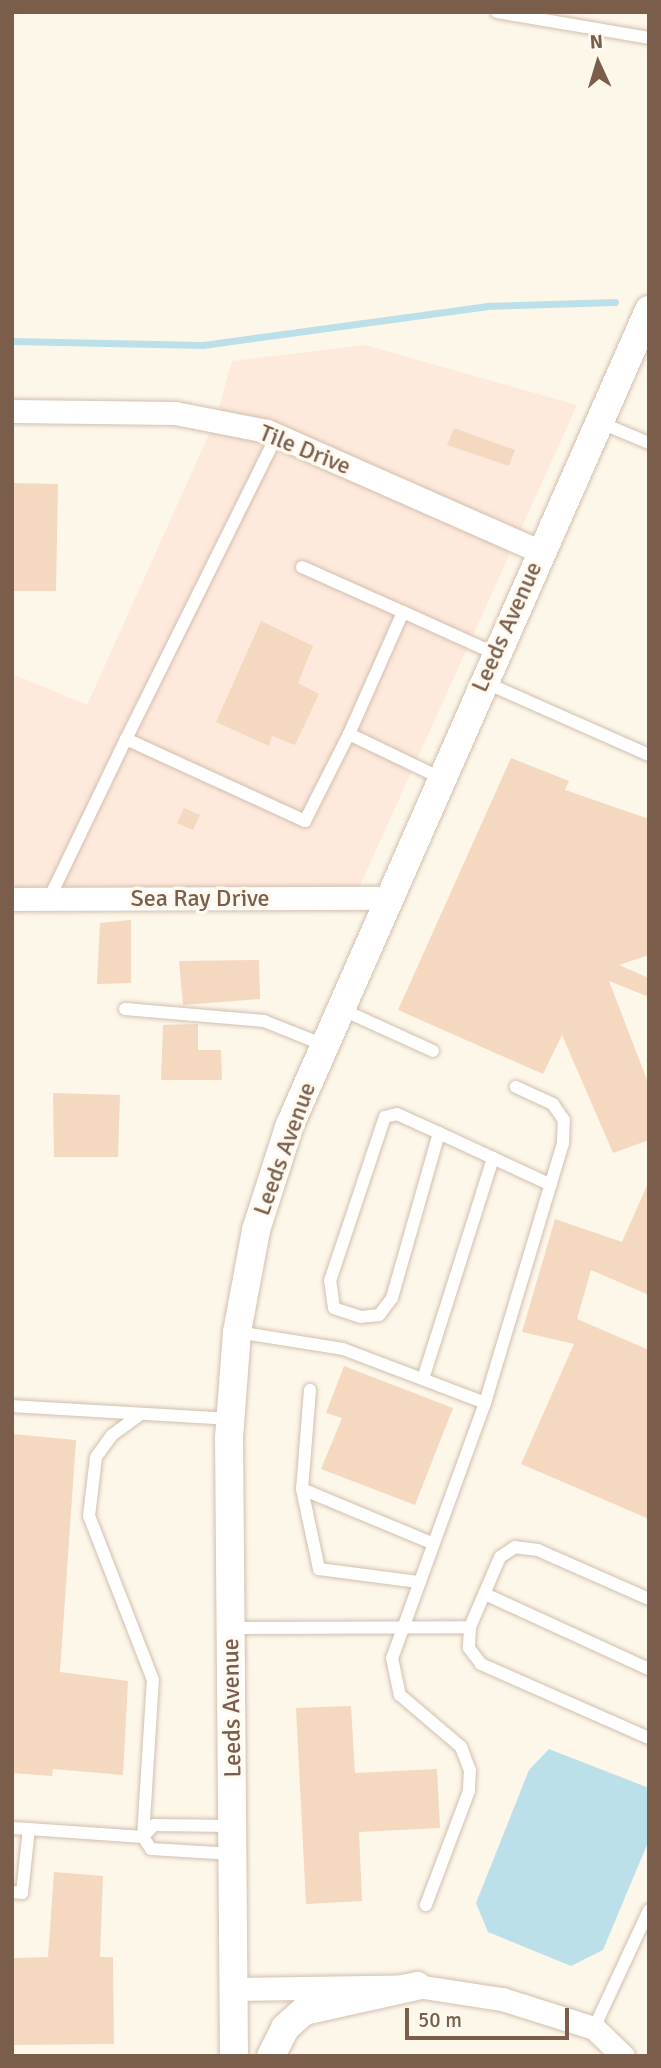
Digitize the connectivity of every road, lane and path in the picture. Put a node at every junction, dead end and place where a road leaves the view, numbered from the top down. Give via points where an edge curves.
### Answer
1 (497, 12) edge
2 (649, 38) edge
3 (649, 310) edge
4 (12, 411) edge
5 (599, 422) junction
6 (277, 435) junction
7 (649, 443) edge
8 (541, 552) junction
9 (302, 567) dead end
10 (402, 612) junction
11 (496, 654) junction
12 (483, 682) junction
13 (349, 734) junction
14 (126, 739) junction
15 (649, 755) edge
16 (441, 778) junction
17 (387, 898) junction
18 (12, 899) edge
19 (49, 899) junction
20 (125, 1009) dead end
21 (340, 1009) junction
22 (324, 1045) junction
23 (433, 1051) dead end
24 (516, 1087) dead end
25 (439, 1133) junction
26 (493, 1158) junction
27 (551, 1185) junction
28 (237, 1332) junction
29 (423, 1380) junction
30 (310, 1390) dead end
31 (485, 1403) junction
32 (12, 1406) edge
33 (138, 1416) junction
34 (230, 1419) junction
35 (302, 1489) junction
36 (432, 1543) junction
37 (418, 1582) junction
38 (485, 1594) junction
39 (649, 1600) edge
40 (400, 1627) junction
41 (470, 1627) junction
42 (231, 1628) junction
43 (649, 1670) edge
44 (649, 1738) edge
45 (12, 1828) edge
46 (29, 1829) junction
47 (143, 1837) junction
48 (233, 1840) junction
49 (12, 1892) edge
50 (426, 1905) dead end
51 (649, 1910) edge
52 (417, 1986) junction
53 (234, 1989) junction
54 (594, 2028) junction
55 (234, 2056) edge
56 (271, 2056) edge
57 (623, 2056) edge

1 - 2 lane
3 - 5 street, Leeds Avenue
4 - 6 street, Tile Drive via 175,413
5 - 7 lane
5 - 8 street, Leeds Avenue
6 - 8 street, Tile Drive
6 - 14 lane
8 - 11 street, Leeds Avenue
9 - 10 lane
10 - 11 lane
10 - 13 lane
11 - 12 street, Leeds Avenue
12 - 15 lane
12 - 16 street, Leeds Avenue
13 - 14 lane via 305,821
13 - 16 lane
14 - 19 lane
16 - 17 street, Leeds Avenue
17 - 19 street, Sea Ray Drive
17 - 21 street, Leeds Avenue
18 - 19 street, Sea Ray Drive
20 - 22 lane via 264,1021
21 - 22 street, Leeds Avenue
21 - 23 lane
22 - 28 street, Leeds Avenue via 256,1230
24 - 27 lane via 553,1104 564,1120
25 - 25 lane via 397,1114 377,1127 330,1281 334,1308 361,1317 379,1315 392,1298
25 - 26 lane
26 - 27 lane
26 - 29 lane
27 - 31 lane
28 - 29 lane via 343,1349
28 - 34 street, Leeds Avenue
29 - 31 lane
30 - 35 lane
31 - 36 lane
32 - 33 lane
33 - 34 lane
33 - 47 lane via 112,1435 96,1457 89,1516 153,1679
34 - 42 street, Leeds Avenue
35 - 36 lane
35 - 37 lane via 319,1569 335,1576
36 - 37 lane
37 - 40 lane
38 - 39 lane via 500,1557 515,1547 538,1550
38 - 41 lane
38 - 43 lane
40 - 41 lane
40 - 42 lane
40 - 50 lane via 391,1675 400,1695 461,1747 470,1770 469,1791
41 - 44 lane via 469,1648 481,1664
42 - 48 street, Leeds Avenue
45 - 46 lane
46 - 47 lane
46 - 49 lane via 22,1892
47 - 48 lane via 154,1825
47 - 48 lane via 151,1849
48 - 53 street, Leeds Avenue
51 - 54 lane
52 - 53 street
52 - 54 street via 502,1999
52 - 56 street via 336,1999 304,2011 285,2028
53 - 55 street, Leeds Avenue
54 - 57 street

